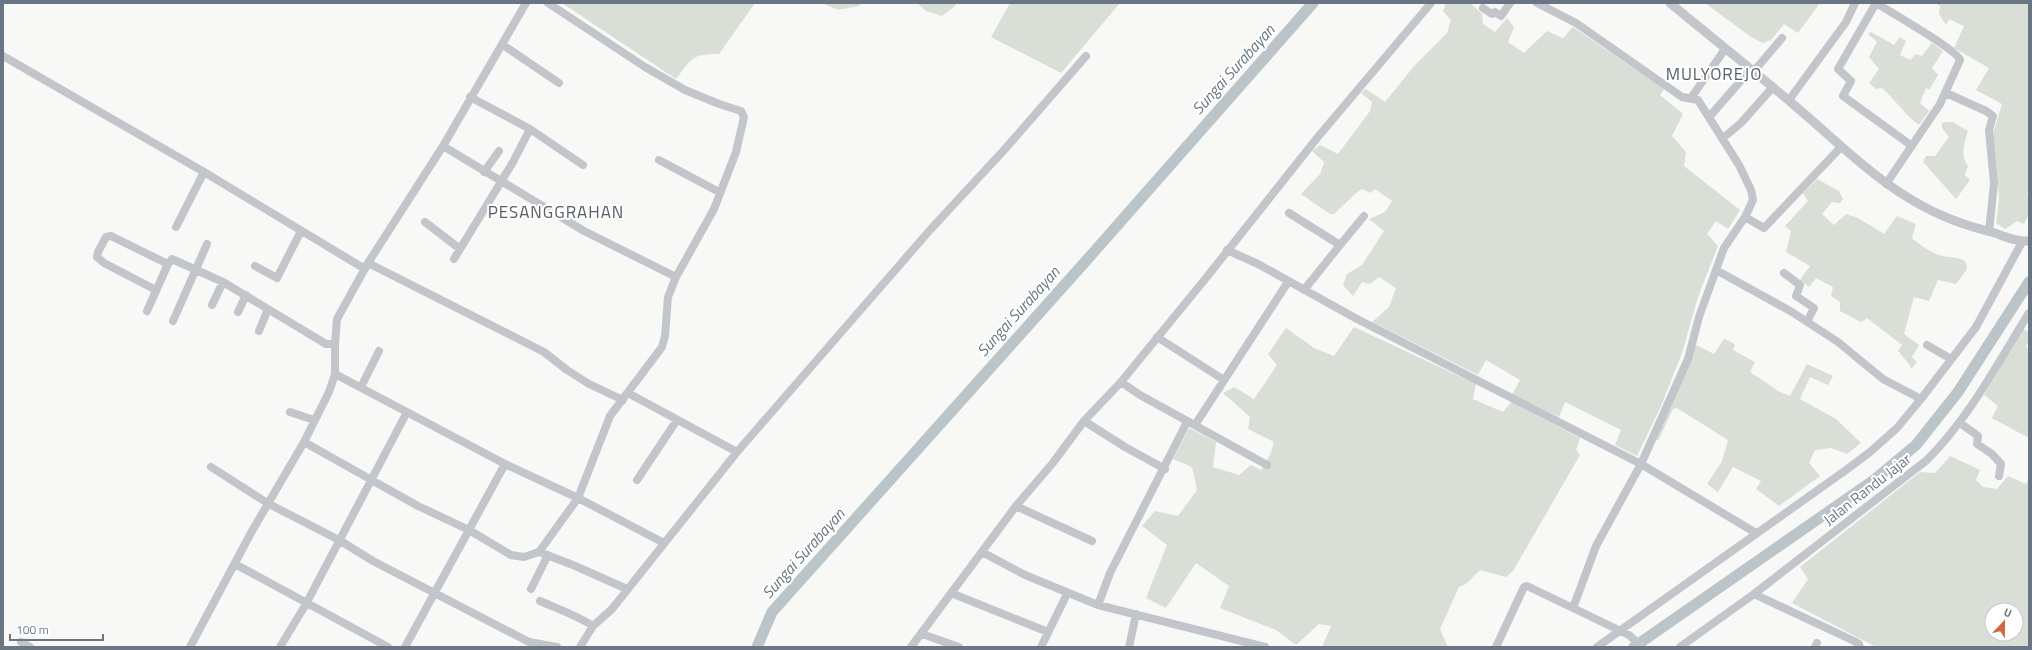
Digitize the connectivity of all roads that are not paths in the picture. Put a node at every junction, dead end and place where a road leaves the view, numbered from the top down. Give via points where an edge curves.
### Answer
1 (526, 3) edge
2 (548, 3) edge
3 (1431, 3) edge
4 (1510, 3) edge
5 (1537, 3) edge
6 (1670, 3) edge
7 (1855, 3) edge
8 (1876, 3) edge
9 (1483, 8) dead end
10 (1782, 38) dead end
11 (503, 45) junction
12 (1725, 49) junction
13 (3, 56) edge
14 (1086, 56) dead end
15 (1753, 70) junction
16 (559, 83) dead end
17 (1773, 87) junction
18 (1946, 93) junction
19 (470, 97) junction
20 (1691, 98) junction
21 (1788, 100) junction
22 (1710, 116) junction
23 (530, 129) junction
24 (1723, 138) junction
25 (443, 146) junction
26 (1841, 146) junction
27 (1912, 146) junction
28 (498, 151) dead end
29 (659, 160) dead end
30 (583, 165) dead end
31 (204, 172) junction
32 (484, 172) junction
33 (500, 182) junction
34 (1886, 184) junction
35 (719, 192) junction
36 (1289, 213) dead end
37 (1364, 216) dead end
38 (1745, 217) junction
39 (425, 222) dead end
40 (176, 227) dead end
41 (301, 231) junction
42 (1989, 232) junction
43 (2027, 241) edge
44 (207, 244) dead end
45 (1340, 245) junction
46 (460, 249) junction
47 (1230, 251) junction
48 (454, 259) dead end
49 (168, 264) junction
50 (255, 266) dead end
51 (363, 266) junction
52 (196, 268) junction
53 (1716, 270) junction
54 (1784, 273) dead end
55 (676, 277) junction
56 (222, 282) junction
57 (1288, 282) junction
58 (156, 290) junction
59 (1304, 290) junction
60 (246, 295) junction
61 (212, 305) dead end
62 (268, 309) junction
63 (147, 311) dead end
64 (238, 312) dead end
65 (2029, 313) edge
66 (173, 321) dead end
67 (1807, 322) junction
68 (259, 331) dead end
69 (1158, 337) junction
70 (331, 344) junction
71 (1928, 345) dead end
72 (379, 351) dead end
73 (1951, 359) junction
74 (335, 374) junction
75 (1224, 380) junction
76 (1121, 382) junction
77 (361, 386) junction
78 (626, 397) junction
79 (1921, 399) junction
80 (290, 412) dead end
81 (407, 412) junction
82 (314, 420) junction
83 (677, 420) junction
84 (1087, 423) junction
85 (1191, 423) junction
86 (1963, 425) junction
87 (304, 442) junction
88 (737, 452) junction
89 (505, 464) junction
90 (1641, 464) junction
91 (1267, 465) dead end
92 (211, 467) dead end
93 (1165, 469) junction
94 (1999, 476) dead end
95 (372, 478) junction
96 (637, 480) dead end
97 (578, 498) junction
98 (269, 504) junction
99 (1018, 507) junction
100 (467, 529) junction
101 (1756, 533) junction
102 (339, 540) junction
103 (1092, 541) dead end
104 (664, 543) junction
105 (540, 552) junction
106 (984, 553) junction
107 (548, 556) junction
108 (236, 564) junction
109 (531, 589) dead end
110 (627, 589) junction
111 (432, 590) junction
112 (1067, 594) junction
113 (1754, 594) junction
114 (953, 595) junction
115 (540, 601) dead end
116 (306, 604) junction
117 (1098, 605) junction
118 (1573, 608) junction
119 (1136, 614) junction
120 (593, 626) junction
121 (1621, 631) junction
122 (1048, 632) junction
123 (925, 635) junction
124 (21, 642) dead end
125 (1043, 646) edge
126 (30, 647) edge
127 (190, 647) edge
128 (280, 647) edge
129 (388, 647) edge
130 (404, 647) edge
131 (557, 647) edge
132 (580, 647) edge
133 (911, 647) edge
134 (959, 647) edge
135 (1130, 647) edge
136 (1265, 647) edge
137 (1496, 647) edge
138 (1597, 647) edge
139 (1642, 647) edge
140 (1680, 647) edge
141 (1860, 647) edge

1 - 11 street
2 - 35 street via 645,67 685,90 743,113 742,132 736,152
3 - 47 street via 1380,61
4 - 9 street via 1501,16
5 - 20 street via 1576,23 1676,93
6 - 12 street
7 - 21 street via 1846,22
8 - 18 street via 1959,57 1960,62
8 - 27 street via 1838,69 1851,81 1843,96
10 - 15 street
11 - 16 street
11 - 19 street
12 - 15 street
12 - 20 street
13 - 31 street
14 - 88 street
15 - 17 street
15 - 22 street
17 - 21 street
17 - 24 street via 1742,123
18 - 27 street
18 - 42 street via 1992,116 1989,130 1994,183
19 - 23 street
19 - 25 street
20 - 22 street via 1698,100
21 - 26 street
22 - 24 street
23 - 30 street
23 - 33 street
24 - 38 street via 1751,190 1752,200
25 - 32 street
25 - 51 street
26 - 34 street
26 - 38 street via 1764,228
27 - 34 street
28 - 32 street
29 - 35 street
31 - 40 street
31 - 41 street
32 - 33 street
33 - 46 street
33 - 55 street via 594,237
34 - 42 street via 1942,217
35 - 55 street via 714,209
36 - 45 street
37 - 45 street
38 - 53 street via 1724,248
39 - 46 street
41 - 50 street via 277,278
41 - 51 street
42 - 43 street via 2010,240
43 - 73 street via 1976,327
44 - 52 street
45 - 59 street
46 - 48 street
47 - 57 street
47 - 69 street
49 - 52 street via 172,259
49 - 58 street
49 - 58 street via 111,236 106,237 98,252 97,257 104,263
51 - 70 street via 337,319
51 - 78 street via 544,352 589,384
52 - 56 street
52 - 66 street
53 - 67 street
53 - 90 street via 1697,322 1688,358
54 - 67 street via 1800,285 1796,296 1814,308
55 - 78 street via 668,297 662,347
56 - 60 street
56 - 61 street
57 - 59 street
57 - 75 street
58 - 63 street
59 - 90 street
60 - 62 street
60 - 64 street
62 - 68 street
62 - 70 street
65 - 86 street, Jalan Randu Jajar
67 - 79 street via 1838,342 1883,379
69 - 75 street
69 - 76 street
70 - 74 street
71 - 73 street
72 - 77 street
73 - 79 street
74 - 77 street
74 - 82 street via 333,384
75 - 85 street
76 - 84 street
76 - 85 street
77 - 81 street
78 - 83 street
78 - 97 street via 610,416
79 - 101 street via 1897,428 1870,452
80 - 82 street
81 - 89 street
81 - 95 street
82 - 87 street
83 - 88 street
83 - 96 street
84 - 93 street
84 - 99 street
85 - 91 street
85 - 93 street
86 - 94 street via 1978,436 1977,444 2001,464
86 - 113 street, Jalan Randu Jajar via 1927,460
87 - 95 street
87 - 98 street
88 - 104 street
89 - 97 street
89 - 100 street
90 - 101 street
90 - 118 street via 1596,546
92 - 98 street
93 - 117 street via 1110,573
95 - 100 street via 418,506
95 - 102 street
97 - 104 street
97 - 105 street
98 - 102 street
98 - 108 street
99 - 103 street
99 - 106 street
100 - 105 street via 511,555 526,556
100 - 111 street
101 - 121 street
102 - 111 street via 373,561
102 - 116 street
104 - 110 street
105 - 107 street
106 - 112 street
106 - 114 street
107 - 109 street
107 - 110 street via 573,564
108 - 116 street
108 - 127 street
110 - 120 street via 612,609
111 - 130 street
111 - 131 street via 529,642
112 - 117 street
112 - 122 street
113 - 140 street, Jalan Randu Jajar
113 - 141 street via 1854,640
114 - 122 street
114 - 123 street
115 - 120 street via 576,615
116 - 128 street
116 - 129 street
117 - 119 street
118 - 121 street
118 - 137 street via 1527,586 1524,587
119 - 135 street
119 - 136 street
120 - 132 street
121 - 138 street
121 - 139 street
122 - 125 street
123 - 133 street
123 - 134 street
124 - 126 street

